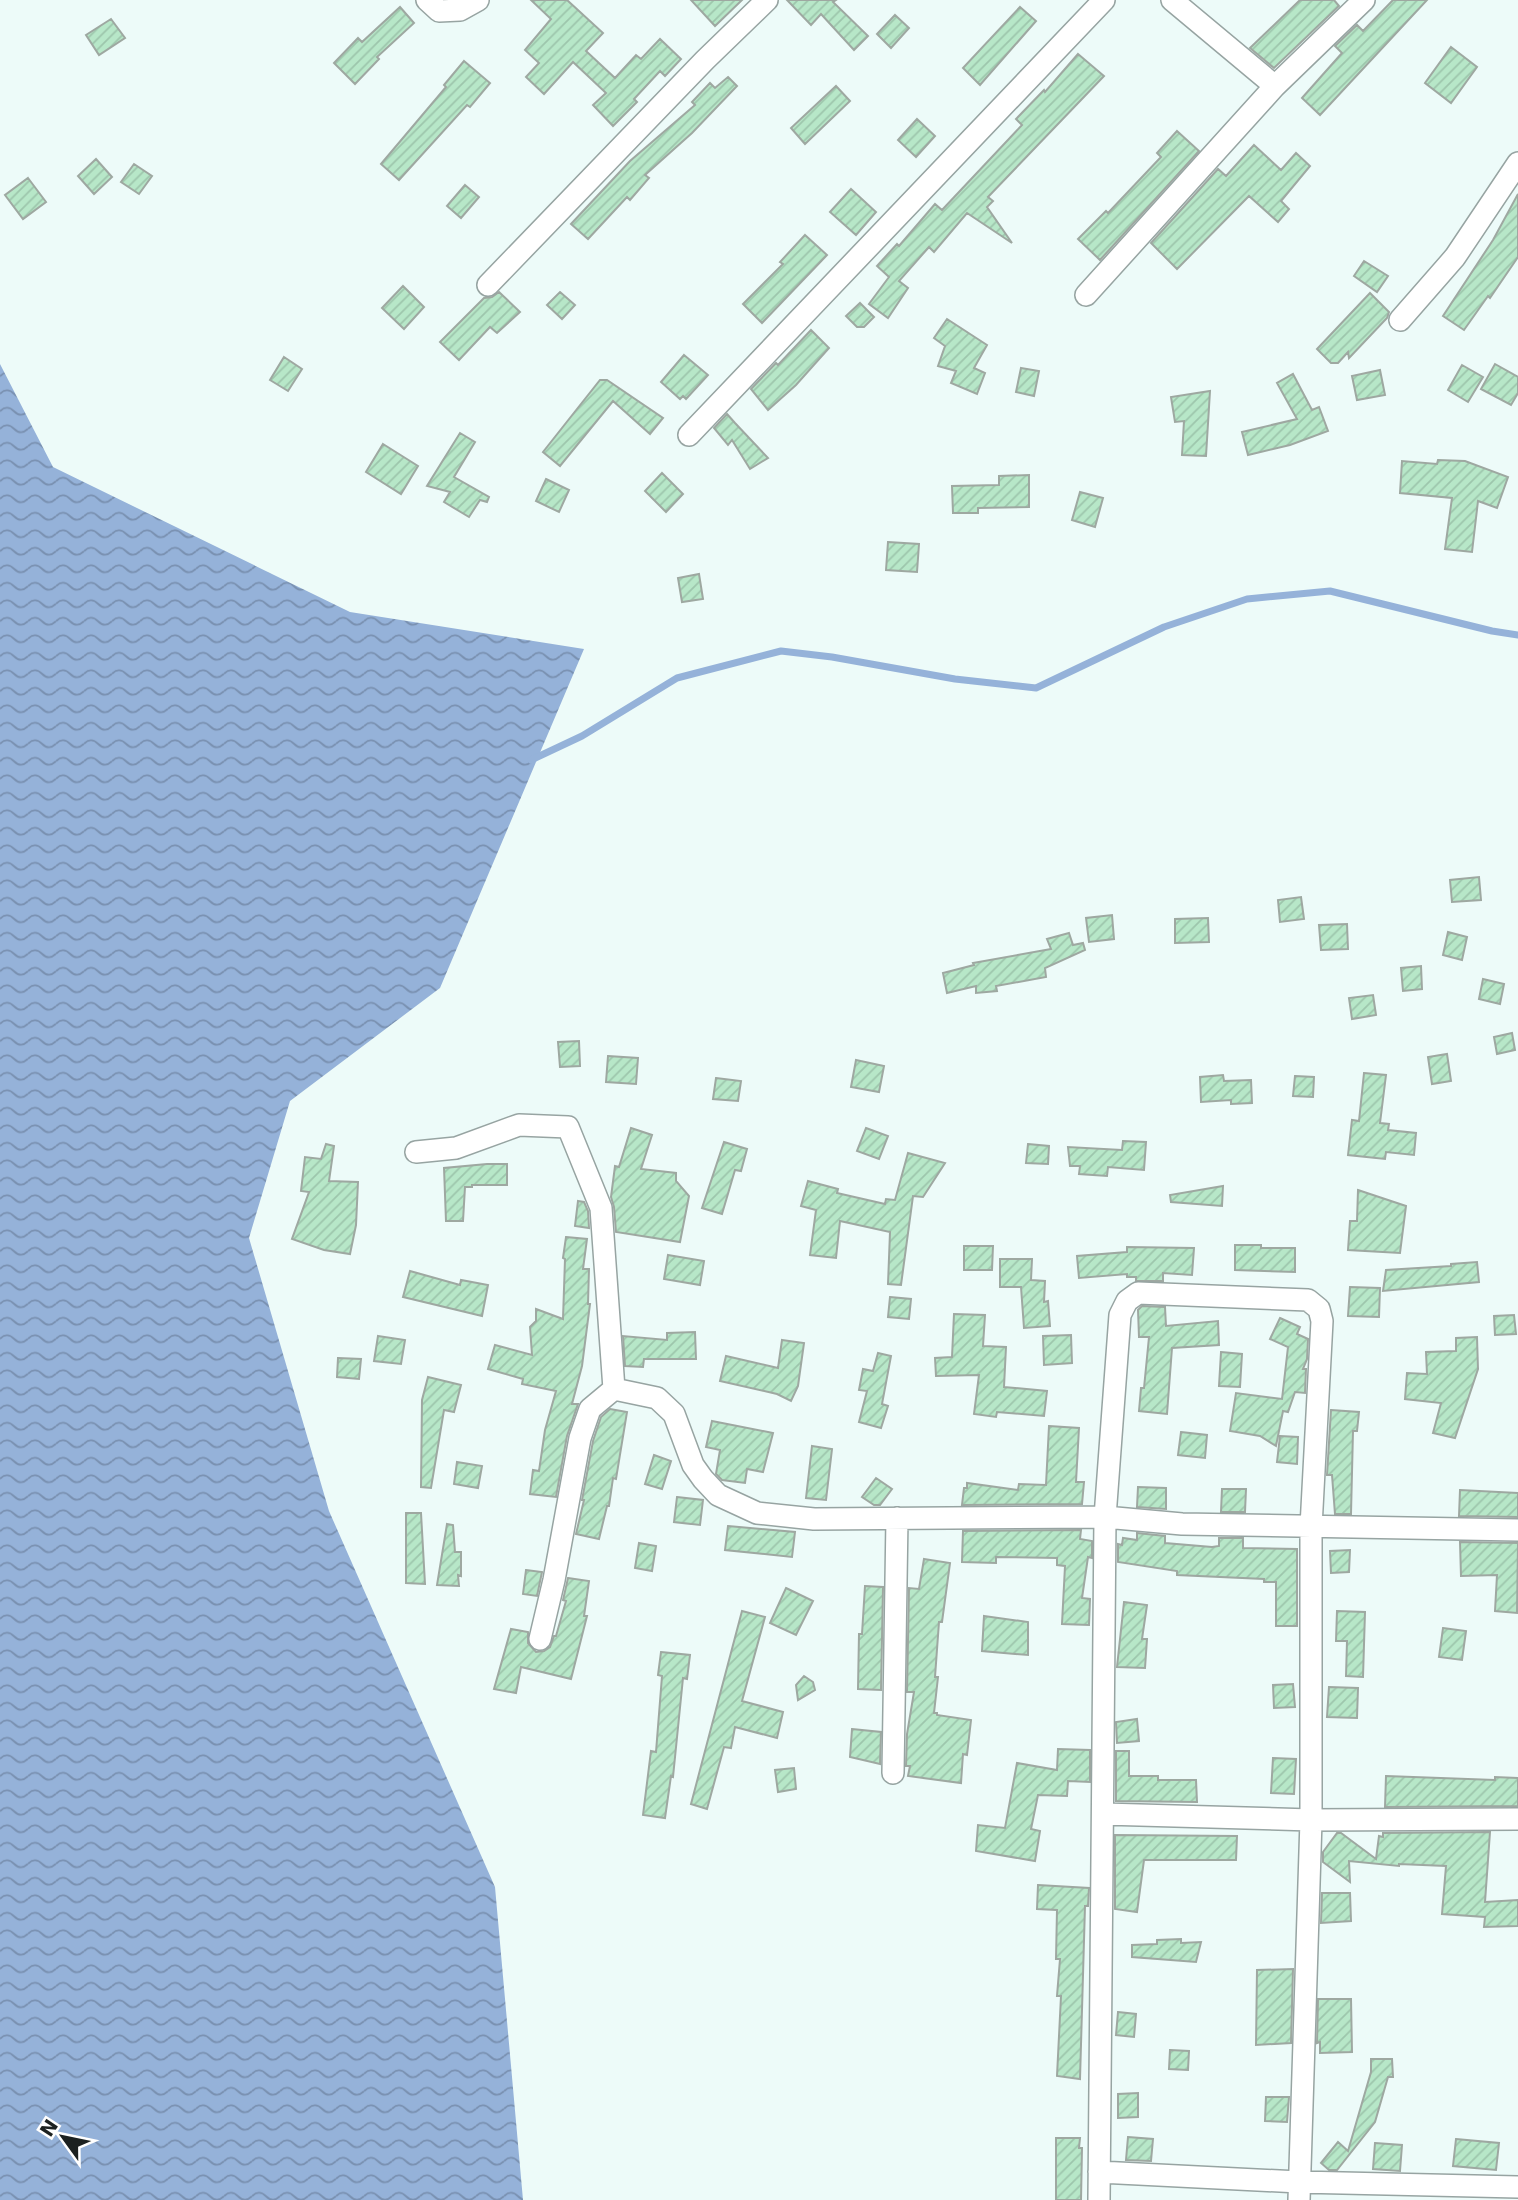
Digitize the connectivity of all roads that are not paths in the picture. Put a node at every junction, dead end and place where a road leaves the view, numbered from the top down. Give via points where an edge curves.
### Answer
1 (427, 0) edge
2 (478, 0) edge
3 (766, 0) edge
4 (1104, 0) edge
5 (1172, 0) edge
6 (1364, 0) edge
7 (1275, 86) junction
8 (1518, 163) edge
9 (488, 285) dead end
10 (1086, 295) dead end
11 (1400, 320) dead end
12 (689, 435) dead end
13 (416, 1152) dead end
14 (614, 1389) junction
15 (1105, 1517) junction
16 (897, 1518) junction
17 (1311, 1527) junction
18 (1518, 1531) edge
19 (540, 1639) dead end
20 (893, 1773) dead end
21 (1104, 1814) junction
22 (1518, 1819) edge
23 (1311, 1820) junction
24 (1099, 2172) junction
25 (1518, 2187) edge
26 (1299, 2191) edge
27 (1099, 2200) edge

1 - 2 street via 439,11 460,10
3 - 9 street
4 - 12 street
5 - 7 street
6 - 7 street
7 - 10 street
8 - 11 street via 1455,257
13 - 14 street via 456,1148 519,1125 568,1127 601,1208
14 - 16 street via 657,1398 674,1414 693,1465 718,1495 742,1508 814,1519
14 - 19 street via 590,1409 580,1438
15 - 16 street
15 - 17 street
15 - 17 street via 1121,1315 1127,1301 1138,1293 1308,1300 1319,1309 1322,1321
15 - 21 street
16 - 20 street
17 - 18 street
17 - 23 street
21 - 23 street
21 - 24 street
22 - 23 street
23 - 26 street
24 - 26 street
24 - 27 street
25 - 26 street

